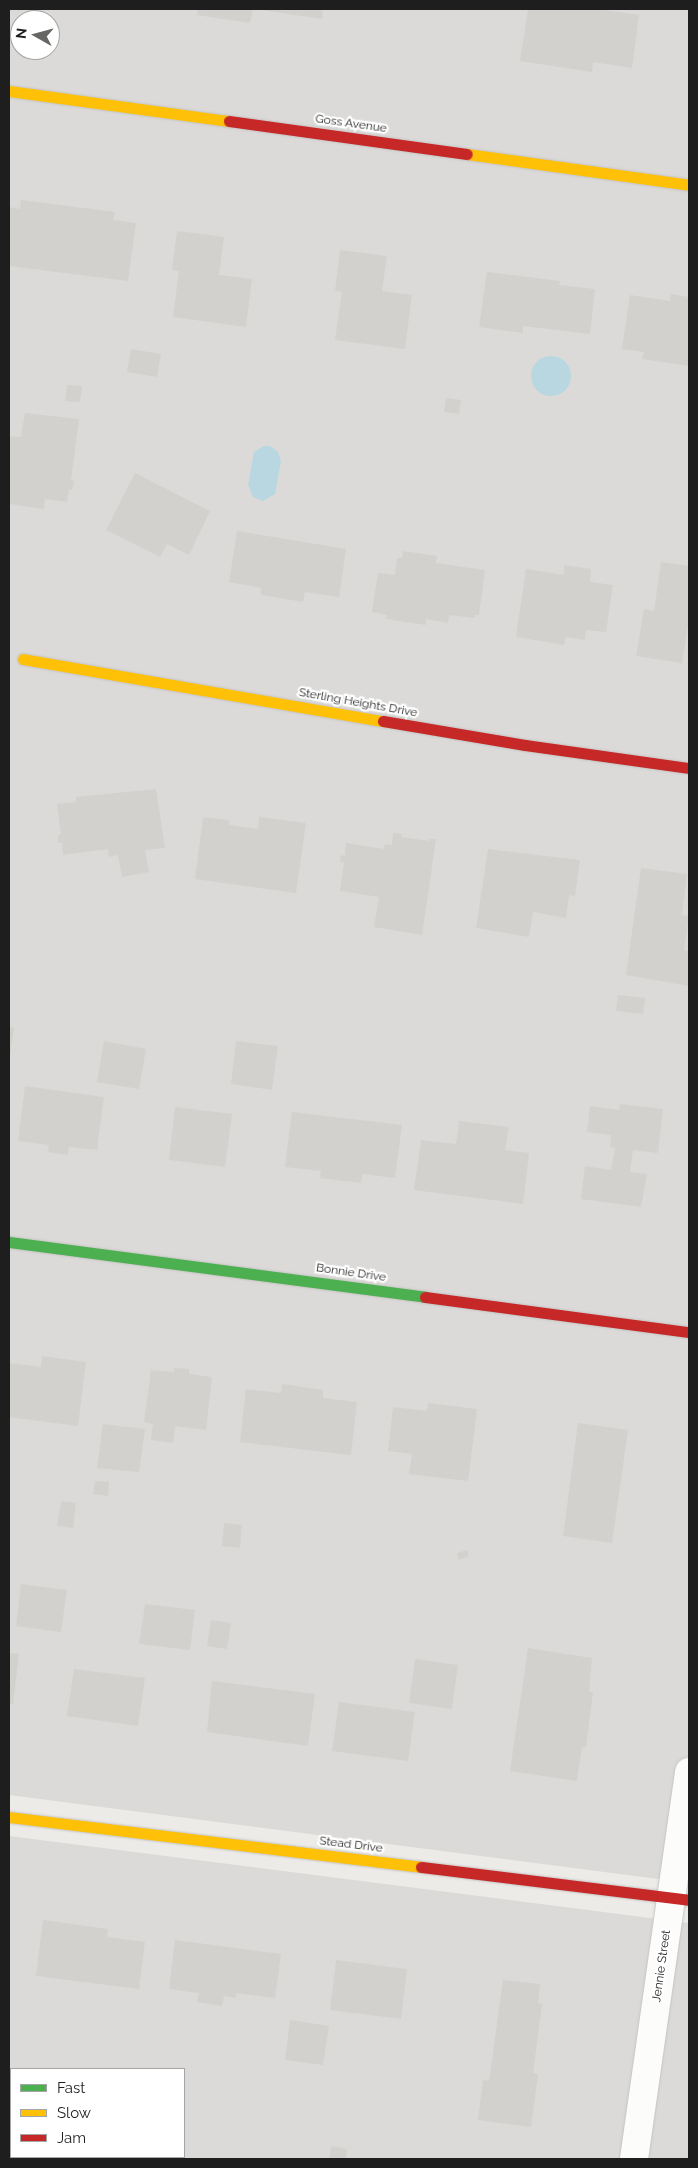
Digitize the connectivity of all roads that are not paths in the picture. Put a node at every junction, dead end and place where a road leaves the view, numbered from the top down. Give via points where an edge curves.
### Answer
1 (9, 91) edge
2 (689, 185) edge
3 (23, 659) dead end
4 (689, 768) edge
5 (9, 1242) edge
6 (689, 1332) edge
7 (689, 1772) edge
8 (9, 1817) edge
9 (681, 1899) edge
10 (634, 2159) edge

1 - 2 street, Goss Avenue
3 - 4 street, Sterling Heights Drive via 524,745
5 - 6 street, Bonnie Drive
7 - 9 street, Jennie Street
8 - 9 street, Stead Drive
9 - 10 street, Jennie Street

